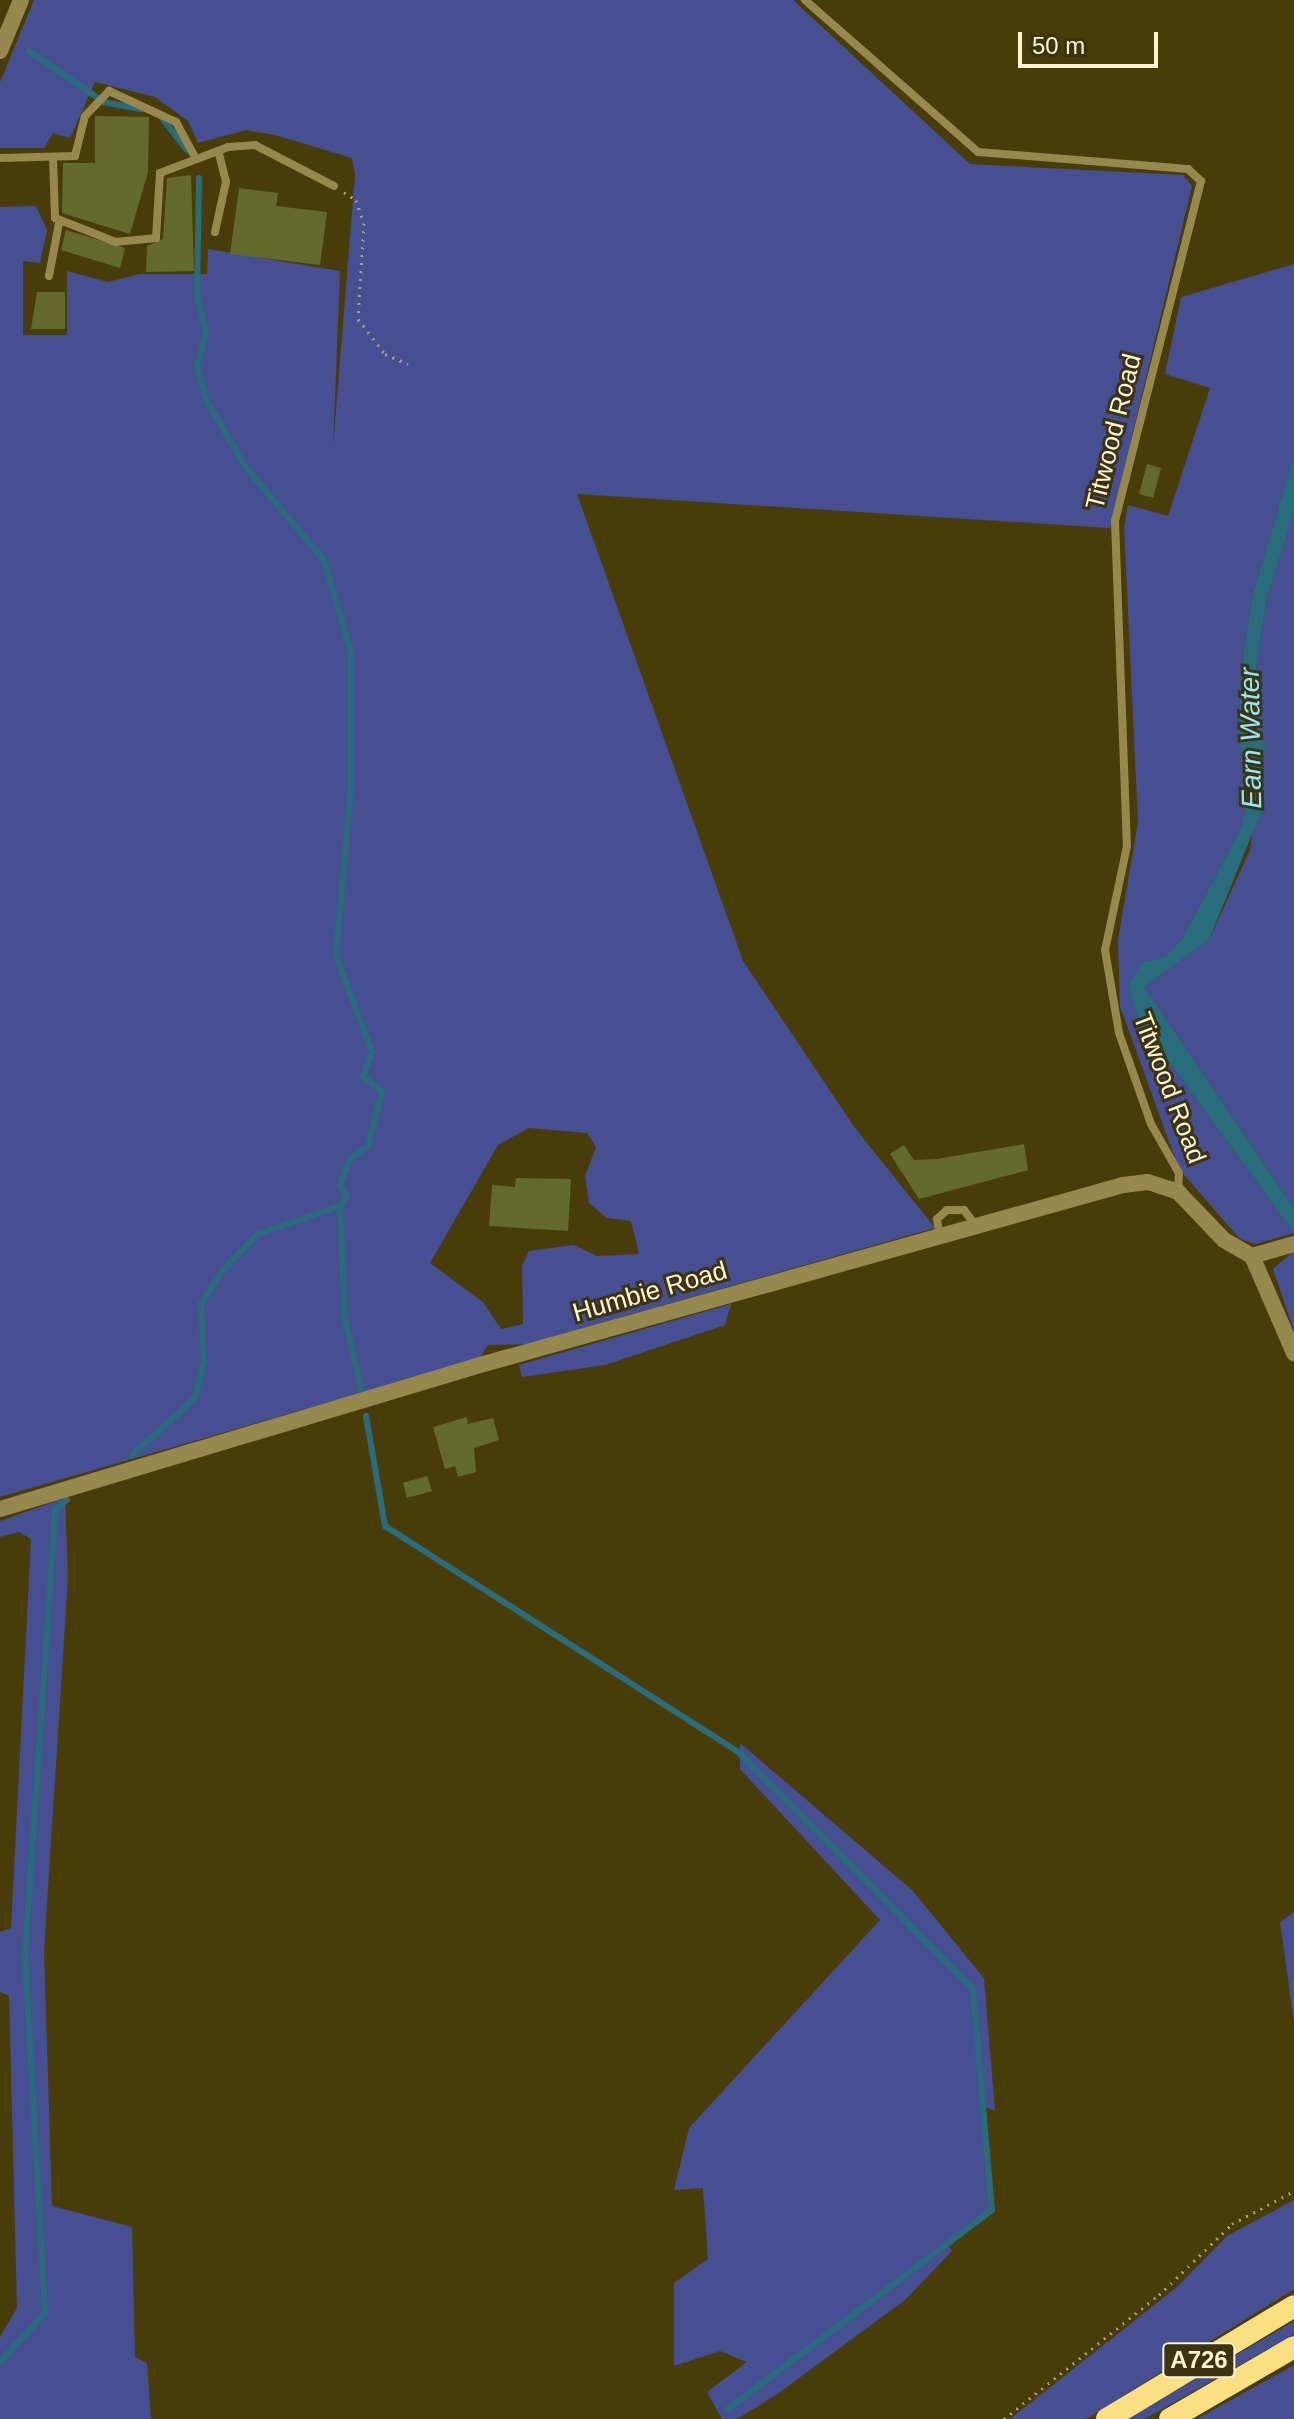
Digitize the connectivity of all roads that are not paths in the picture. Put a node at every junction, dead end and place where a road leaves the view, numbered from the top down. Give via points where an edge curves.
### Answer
1 (21, 0) edge
2 (805, 0) edge
3 (0, 51) edge
4 (218, 151) junction
5 (53, 157) junction
6 (0, 158) edge
7 (196, 159) junction
8 (334, 186) road end
9 (59, 223) junction
10 (215, 232) dead end
11 (49, 276) dead end
12 (1178, 1192) junction
13 (977, 1228) junction
14 (940, 1238) junction
15 (1288, 1246) edge
16 (1252, 1256) junction
17 (1294, 1353) edge
18 (0, 1509) edge
19 (1294, 2306) edge
20 (1294, 2347) edge
21 (1107, 2419) edge
22 (1170, 2419) edge

1 - 3 street
2 - 12 lane, Titwood Road via 978,152 1188,169 1201,181 1115,521 1127,846 1105,950 1119,1033 1151,1124 1179,1173
4 - 7 lane
4 - 8 lane via 255,145
4 - 10 lane via 226,182
5 - 6 lane
5 - 7 lane via 75,156 85,116 109,91 176,122
5 - 9 lane via 51,211
7 - 9 lane via 160,173 159,228 150,241 116,242
9 - 11 lane
12 - 13 street, Humbie Road via 1148,1182 1123,1185
12 - 16 street via 1224,1240
13 - 14 street, Humbie Road
13 - 14 lane via 964,1210 947,1210 937,1219
14 - 18 street, Humbie Road via 487,1362
15 - 16 street
16 - 17 street
19 - 21 highway, A726
20 - 22 highway, A726

